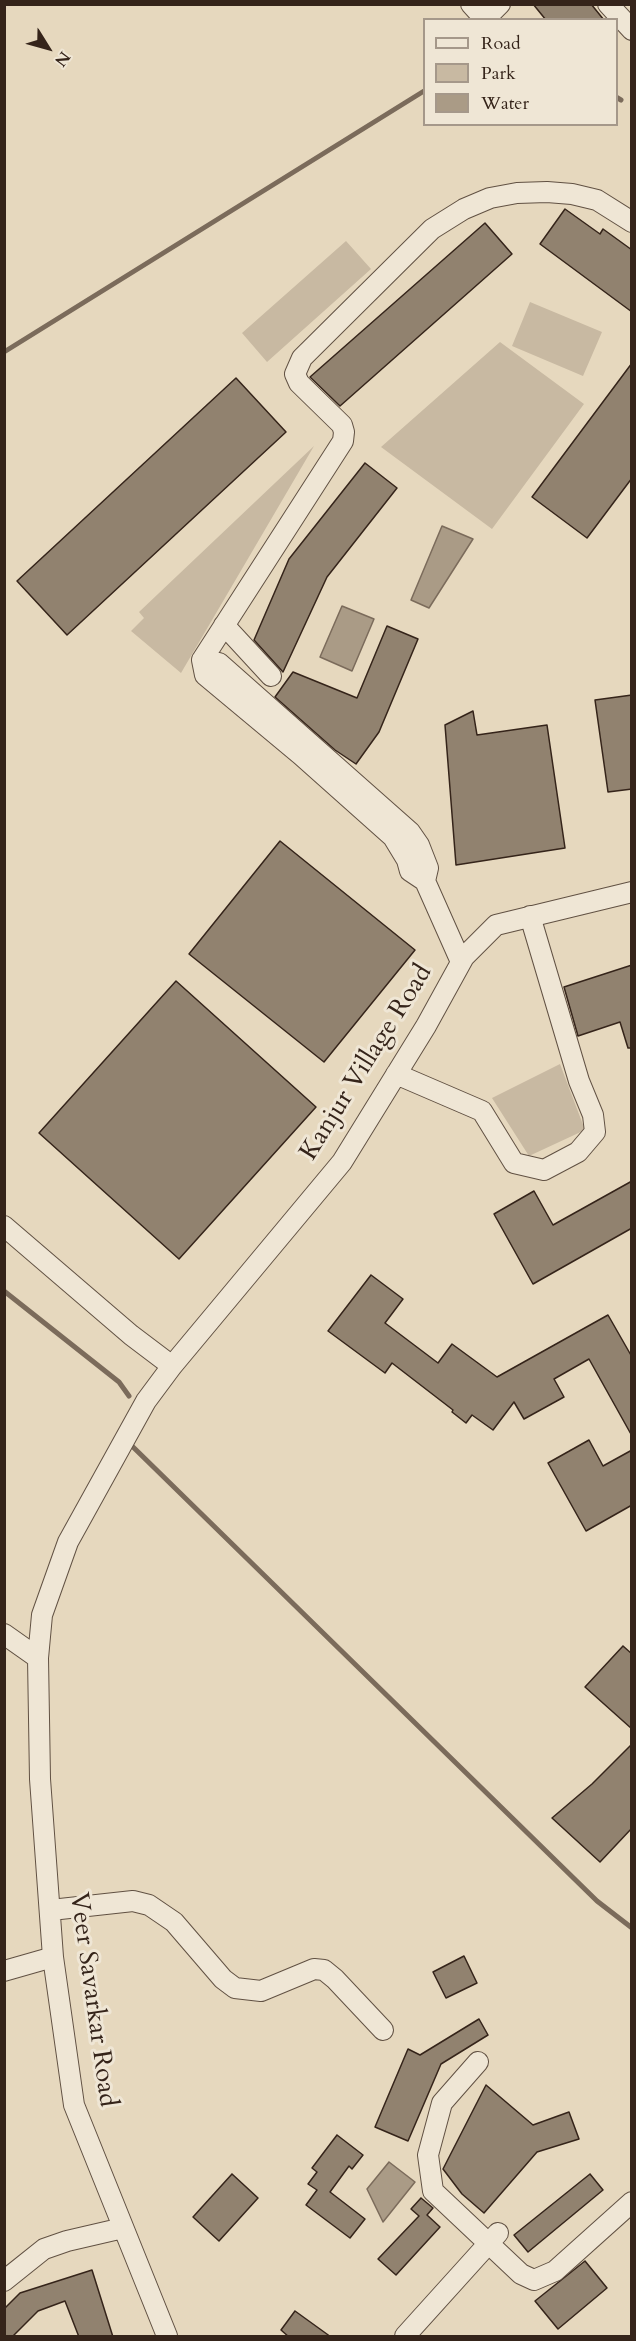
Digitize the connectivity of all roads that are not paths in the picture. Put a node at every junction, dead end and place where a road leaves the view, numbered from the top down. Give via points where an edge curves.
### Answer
1 (471, 4) edge
2 (500, 4) edge
3 (608, 4) edge
4 (632, 30) edge
5 (632, 222) edge
6 (224, 625) junction
7 (271, 676) dead end
8 (632, 892) edge
9 (530, 916) junction
10 (461, 962) junction
11 (396, 1074) junction
12 (4, 1226) edge
13 (166, 1361) junction
14 (4, 1634) edge
15 (38, 1658) junction
16 (51, 1910) junction
17 (53, 1957) junction
18 (4, 1971) edge
19 (383, 2030) dead end
20 (478, 2062) dead end
21 (632, 2202) edge
22 (123, 2228) junction
23 (494, 2238) junction
24 (4, 2281) edge
25 (167, 2337) edge
26 (405, 2337) edge

1 - 2 street via 481,15 489,15
3 - 4 street
5 - 6 street via 597,200 547,192 517,193 490,198 464,209 432,229 302,358 295,374 299,383 342,425 343,441
6 - 7 street
6 - 10 street via 202,660 205,675 410,832 428,868 424,881
8 - 9 street, Kanjur Village Road
9 - 10 street, Kanjur Village Road via 496,925
9 - 11 street via 595,1132 578,1152 544,1170 514,1163 482,1111
10 - 11 street, Kanjur Village Road
11 - 13 street, Kanjur Village Road via 342,1162
12 - 13 street
13 - 15 street, Veer Savarkar Road via 68,1542 42,1615
14 - 15 street
15 - 16 street, Veer Savarkar Road via 40,1779
16 - 17 street, Veer Savarkar Road
16 - 19 street via 133,1901 149,1905 174,1922 235,1988 261,1991 314,1969 324,1970
17 - 18 street
17 - 22 street, Veer Savarkar Road via 74,2105
20 - 23 street via 442,2103 428,2155 434,2191
21 - 23 street via 555,2271 534,2280 521,2274
22 - 24 street via 44,2249
22 - 25 street, Veer Savarkar Road
23 - 26 street

